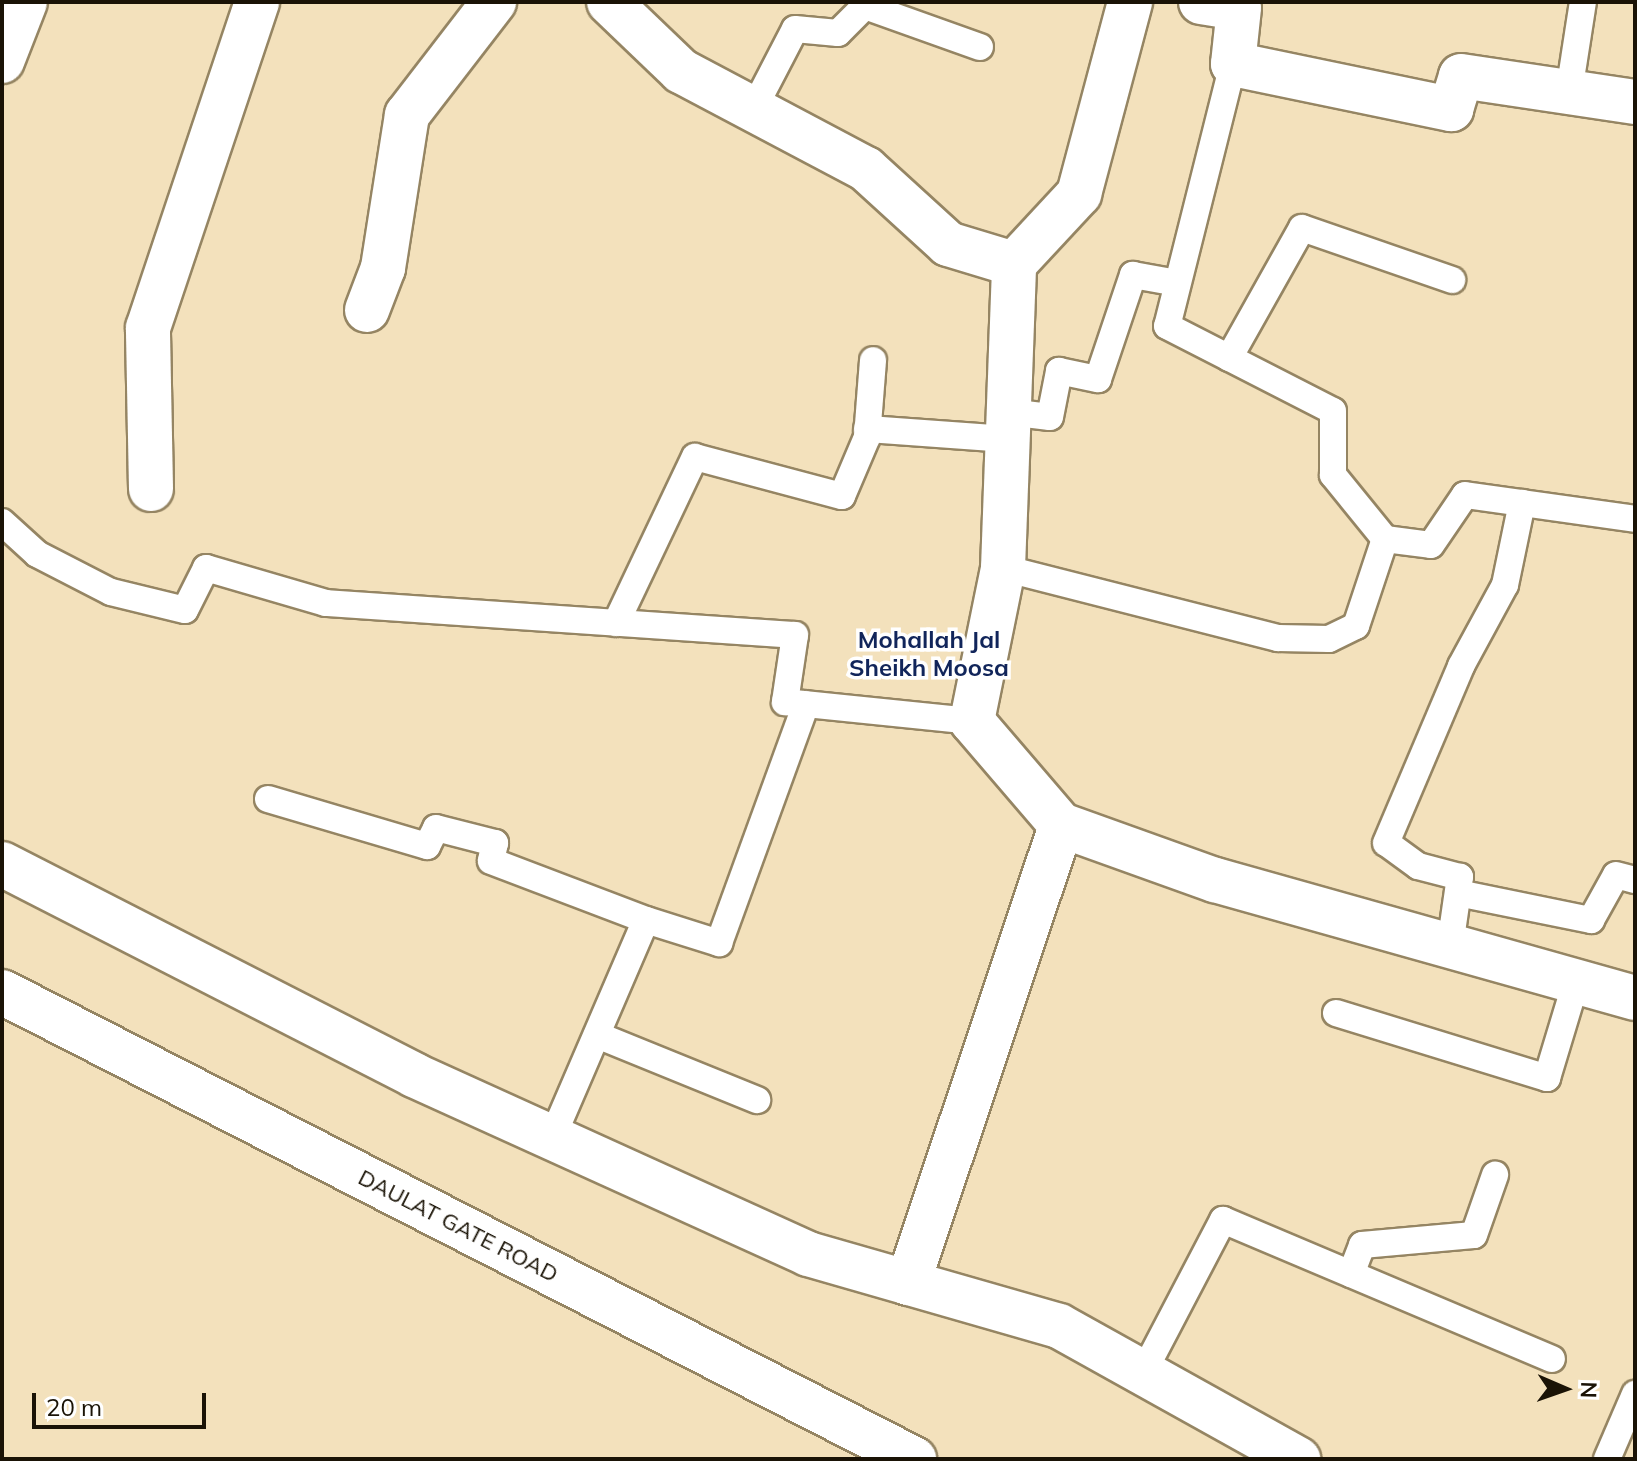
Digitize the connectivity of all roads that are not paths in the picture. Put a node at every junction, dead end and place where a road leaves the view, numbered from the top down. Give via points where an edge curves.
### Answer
1 (25, 2) edge
2 (257, 2) edge
3 (494, 2) edge
4 (609, 2) edge
5 (1130, 2) edge
6 (1201, 2) edge
7 (1583, 2) edge
8 (980, 47) dead end
9 (2, 61) edge
10 (1233, 64) junction
11 (1569, 92) junction
12 (1635, 102) edge
13 (753, 110) junction
14 (1014, 264) junction
15 (1452, 280) dead end
16 (1177, 283) junction
17 (367, 310) dead end
18 (1229, 358) junction
19 (873, 360) dead end
20 (1008, 426) junction
21 (867, 429) junction
22 (151, 489) dead end
23 (1522, 503) junction
24 (1635, 519) edge
25 (2, 522) edge
26 (1385, 539) junction
27 (1003, 568) junction
28 (616, 623) junction
29 (806, 704) junction
30 (972, 721) junction
31 (268, 799) dead end
32 (1061, 825) junction
33 (2, 864) edge
34 (1635, 880) edge
35 (1458, 893) junction
36 (646, 920) junction
37 (1450, 946) junction
38 (1576, 982) junction
39 (2, 992) edge
40 (1635, 998) edge
41 (1336, 1013) dead end
42 (597, 1035) junction
43 (757, 1100) dead end
44 (552, 1138) junction
45 (1495, 1175) dead end
46 (1351, 1274) junction
47 (908, 1283) junction
48 (1552, 1359) dead end
49 (1143, 1373) junction
50 (1635, 1394) edge
51 (914, 1459) edge
52 (1298, 1459) edge
53 (1607, 1459) edge

1 - 9 street
2 - 22 street via 148,328
3 - 17 street via 407,115 383,268
4 - 13 street via 681,71
5 - 14 street via 1079,194
6 - 10 street via 1239,8
7 - 11 lane
8 - 13 lane via 865,6 838,33 795,29
10 - 11 street via 1451,109 1461,76
10 - 16 lane
11 - 12 street
13 - 14 street via 866,169 948,244
14 - 20 street
15 - 18 lane via 1302,228
16 - 18 lane via 1167,326
16 - 20 lane via 1133,275 1098,379 1059,371 1050,417
18 - 26 lane via 1333,411 1333,475
19 - 21 lane
20 - 21 lane
20 - 27 street
21 - 28 lane via 842,496 695,457
23 - 24 lane
23 - 26 lane via 1465,495 1431,545
23 - 35 lane via 1505,585 1461,666 1386,843 1418,866 1460,877
25 - 28 lane via 37,554 111,592 185,610 206,568 326,603
26 - 27 lane via 1356,626 1329,639 1278,638
27 - 30 street
28 - 29 lane via 795,635 785,702
29 - 30 lane
29 - 36 lane via 719,943
30 - 32 street
31 - 36 lane via 427,846 436,828 495,843 491,861
32 - 37 street via 1215,880
32 - 47 street
33 - 44 street via 414,1075
34 - 35 lane via 1616,875 1591,920
35 - 37 lane
36 - 42 lane
37 - 38 street
38 - 40 street
38 - 41 lane via 1547,1078
39 - 51 street, DAULAT GATE ROAD
42 - 43 lane
42 - 44 lane
44 - 47 street via 808,1254
45 - 46 lane via 1474,1235 1362,1245
46 - 48 lane
46 - 49 lane via 1223,1220
47 - 49 street via 1059,1326
49 - 52 street
50 - 53 lane

